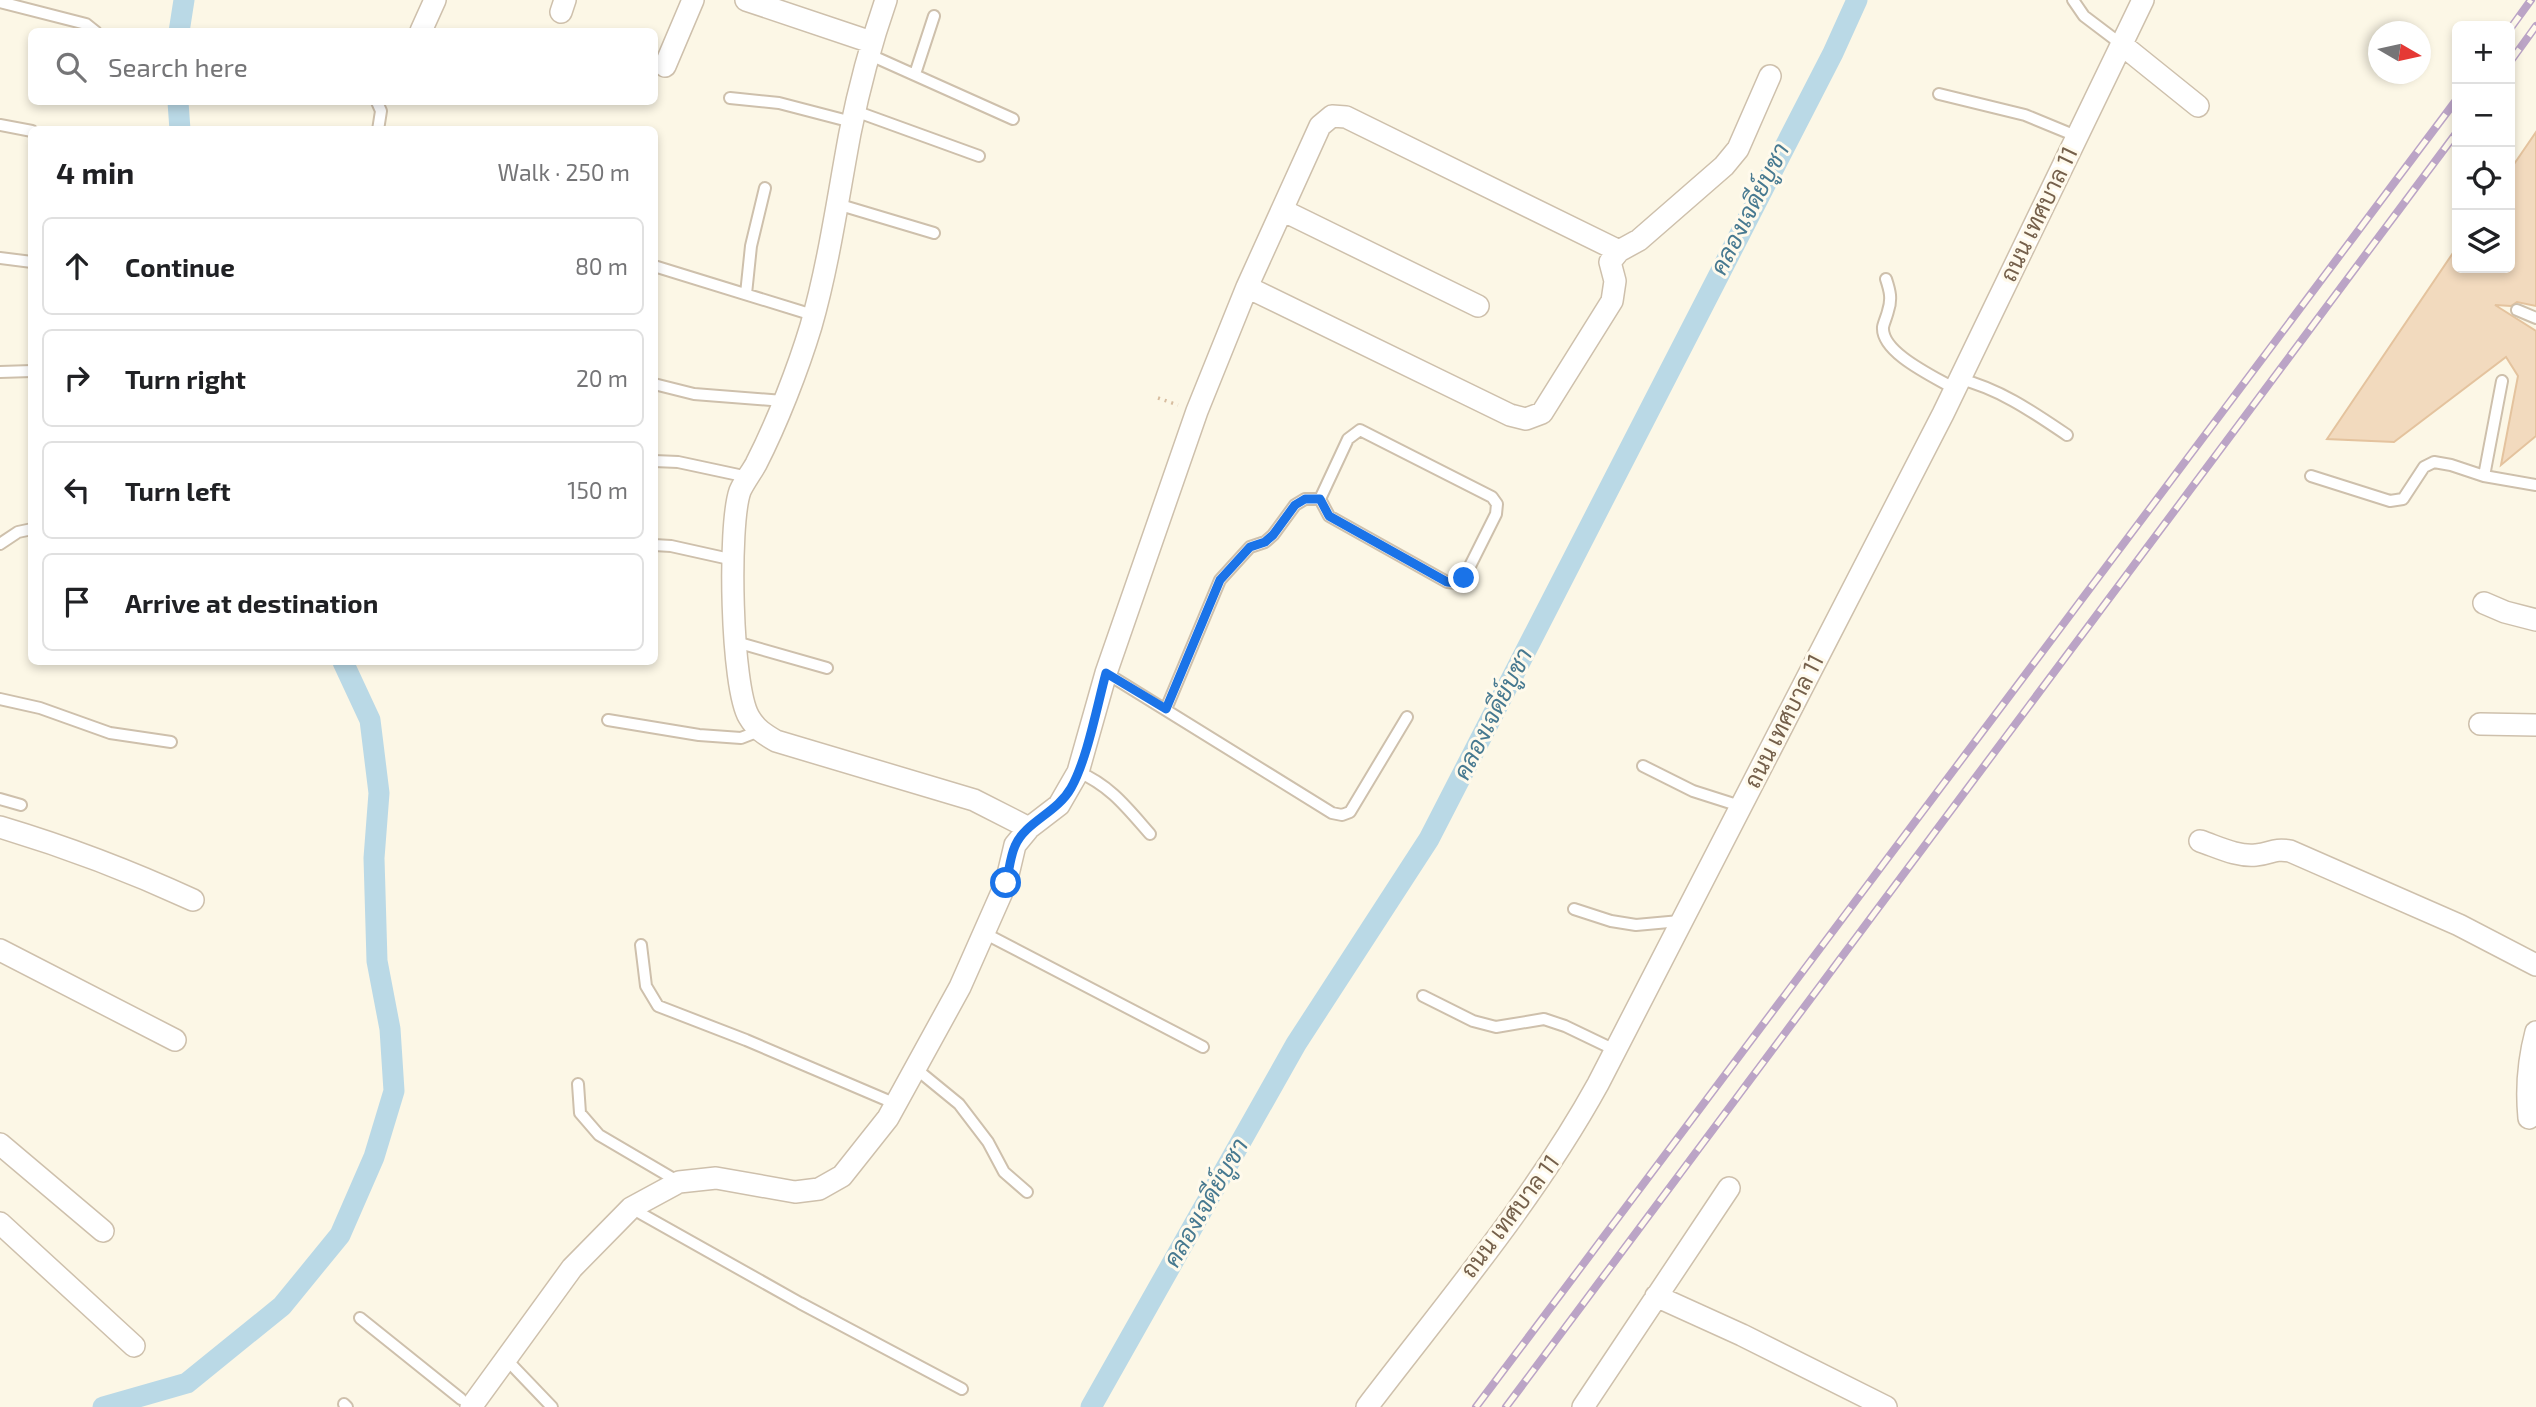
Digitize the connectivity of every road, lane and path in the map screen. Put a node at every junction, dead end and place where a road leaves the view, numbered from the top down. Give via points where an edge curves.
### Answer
1 (435, 0) edge
2 (693, 0) edge
3 (746, 0) edge
4 (886, 0) edge
5 (2073, 0) edge
6 (2143, 0) edge
7 (0, 2) edge
8 (934, 16) dead end
9 (91, 28) edge
10 (422, 28) edge
11 (2121, 44) junction
12 (870, 48) junction
13 (665, 66) dead end
14 (915, 74) junction
15 (1770, 76) dead end
16 (1939, 94) dead end
17 (730, 98) dead end
18 (378, 105) edge
19 (2198, 106) dead end
20 (854, 117) junction
21 (1013, 119) dead end
22 (0, 125) edge
23 (379, 126) edge
24 (28, 130) edge
25 (2076, 136) junction
26 (979, 156) dead end
27 (765, 188) dead end
28 (837, 204) junction
29 (1282, 210) junction
30 (934, 233) dead end
31 (1619, 251) junction
32 (0, 258) edge
33 (28, 262) edge
34 (658, 267) edge
35 (1886, 279) dead end
36 (1247, 287) junction
37 (746, 295) junction
38 (1478, 306) dead end
39 (2517, 310) dead end
40 (813, 316) junction
41 (2536, 317) edge
42 (28, 370) edge
43 (0, 372) edge
44 (2502, 381) dead end
45 (1957, 384) junction
46 (658, 385) edge
47 (783, 401) junction
48 (2067, 435) dead end
49 (658, 461) edge
50 (2311, 476) dead end
51 (2484, 476) junction
52 (748, 477) junction
53 (2536, 485) edge
54 (1320, 499) junction
55 (28, 530) edge
56 (0, 544) edge
57 (658, 545) edge
58 (734, 561) junction
59 (2483, 603) dead end
60 (2536, 620) edge
61 (736, 642) junction
62 (827, 667) dead end
63 (1106, 673) junction
64 (0, 699) edge
65 (1166, 709) junction
66 (1407, 717) dead end
67 (608, 720) dead end
68 (2480, 724) dead end
69 (2536, 725) edge
70 (759, 731) junction
71 (171, 742) dead end
72 (1643, 766) dead end
73 (1078, 772) junction
74 (0, 799) edge
75 (21, 805) dead end
76 (1740, 806) junction
77 (0, 827) edge
78 (1029, 828) junction
79 (1150, 834) dead end
80 (2200, 841) dead end
81 (194, 900) dead end
82 (1574, 909) dead end
83 (1680, 922) junction
84 (984, 933) junction
85 (641, 944) dead end
86 (0, 950) edge
87 (2536, 965) edge
88 (1423, 996) dead end
89 (2536, 1032) edge
90 (175, 1040) dead end
91 (1203, 1047) dead end
92 (1615, 1051) junction
93 (915, 1068) junction
94 (578, 1084) dead end
95 (895, 1104) junction
96 (2529, 1118) dead end
97 (0, 1144) edge
98 (678, 1182) junction
99 (1729, 1188) dead end
100 (1027, 1192) dead end
101 (631, 1208) junction
102 (0, 1223) edge
103 (103, 1231) dead end
104 (1656, 1296) junction
105 (360, 1318) dead end
106 (134, 1346) dead end
107 (506, 1359) junction
108 (962, 1389) dead end
109 (465, 1403) edge
110 (552, 1407) edge
111 (1367, 1407) edge
112 (1583, 1407) edge
113 (1886, 1407) edge

1 - 10 street
2 - 13 street
3 - 12 street
4 - 12 street
5 - 11 lane via 2084,16
6 - 11 street, ถนน เทศบาล 11
7 - 9 lane
8 - 14 lane
11 - 19 street
11 - 25 street, ถนน เทศบาล 11
12 - 14 lane
12 - 20 street
14 - 21 lane
15 - 31 street via 1738,149 1724,166 1639,240
16 - 25 lane via 2025,116
17 - 20 lane
18 - 23 lane
20 - 26 lane
20 - 28 street
22 - 24 lane
25 - 45 street, ถนน เทศบาล 11
27 - 37 lane via 751,246
28 - 30 lane
28 - 40 street
29 - 31 street via 1320,125 1332,116 1346,117
29 - 36 street
29 - 38 street
31 - 36 street via 1610,262 1615,281 1612,301 1542,413 1526,419
32 - 33 lane
34 - 37 lane
35 - 45 lane via 1891,295 1883,327 1885,338 1896,354
36 - 63 street via 1196,411
37 - 40 lane
39 - 41 lane
40 - 47 street
42 - 43 lane
44 - 51 lane
45 - 48 lane via 1983,385
45 - 76 street, ถนน เทศบาล 11
46 - 47 lane via 694,394
47 - 52 street
49 - 52 lane
50 - 51 lane via 2390,501 2403,499 2424,467 2434,462
51 - 53 lane
52 - 58 street via 740,492
54 - 54 lane via 1329,516 1447,582 1457,583 1464,578 1497,504 1492,497 1360,430 1348,439
54 - 65 lane via 1305,499 1295,505 1273,535 1250,547 1220,580
55 - 56 lane
57 - 58 lane
58 - 61 street
59 - 60 street
61 - 62 lane
61 - 70 street via 747,716
63 - 65 lane
63 - 73 street
64 - 71 lane via 110,733
65 - 66 lane via 1342,815 1350,812
67 - 70 lane via 699,735 741,738
68 - 69 street
70 - 78 street via 776,741 974,800
72 - 76 lane via 1693,791
73 - 78 street via 1059,805
73 - 79 lane via 1104,785
74 - 75 lane
76 - 83 street, ถนน เทศบาล 11
77 - 81 street via 69,848
78 - 84 street via 1015,845 1006,883
80 - 87 street via 2238,855 2290,851 2459,925
82 - 83 lane via 1636,925
83 - 92 street, ถนน เทศบาล 11
84 - 91 lane
84 - 93 street
85 - 95 lane via 646,986 658,1006
86 - 90 street
88 - 92 lane via 1496,1027 1544,1019
89 - 96 street via 2527,1067
92 - 111 street, ถนน เทศบาล 11 via 1539,1181
93 - 95 street
93 - 100 lane via 959,1104 1004,1172
94 - 98 lane via 580,1113 600,1135
95 - 98 street via 842,1176 819,1189 795,1192 716,1178
97 - 103 street
98 - 101 street
99 - 104 street
101 - 107 street via 572,1268
101 - 108 lane
102 - 106 street
104 - 112 street
104 - 113 street
105 - 109 lane
107 - 109 street
107 - 110 lane

